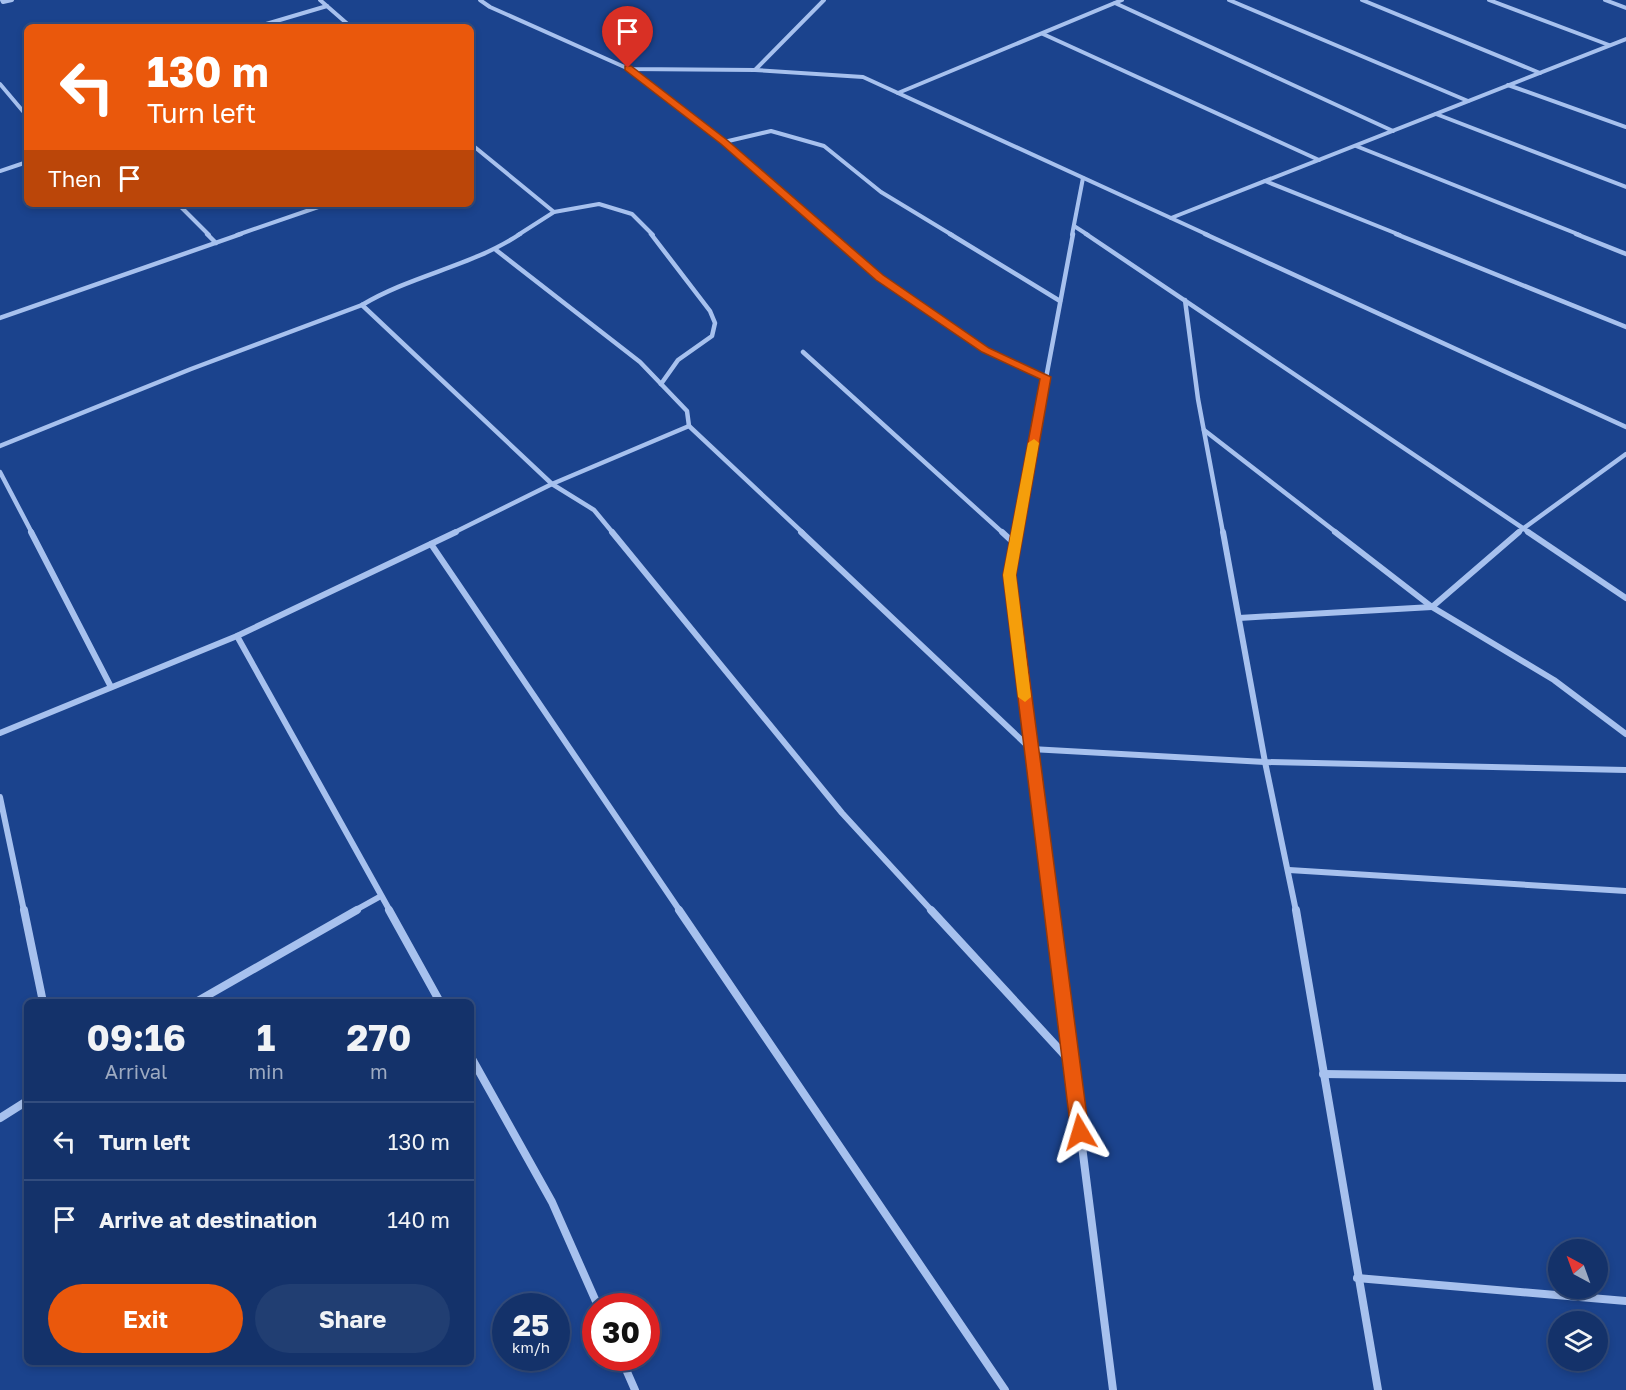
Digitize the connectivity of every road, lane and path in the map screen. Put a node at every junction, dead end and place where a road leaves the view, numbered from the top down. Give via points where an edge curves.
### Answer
1 (2, 0) edge
2 (12, 0) edge
3 (320, 0) edge
4 (480, 0) edge
5 (824, 0) edge
6 (1122, 0) edge
7 (1229, 0) edge
8 (1362, 0) edge
9 (1489, 0) edge
10 (1605, 0) edge
11 (1115, 3) junction
12 (327, 6) junction
13 (1626, 8) edge
14 (266, 24) edge
15 (348, 24) edge
16 (1043, 34) junction
17 (1626, 39) edge
18 (1609, 45) junction
19 (629, 69) junction
20 (755, 70) junction
21 (1541, 73) junction
22 (0, 84) edge
23 (1508, 86) junction
24 (898, 93) junction
25 (1468, 101) junction
26 (24, 112) edge
27 (1436, 114) junction
28 (1626, 127) edge
29 (1393, 131) junction
30 (724, 142) junction
31 (474, 146) edge
32 (1356, 146) junction
33 (1318, 160) junction
34 (24, 163) edge
35 (0, 171) edge
36 (1083, 178) junction
37 (1265, 181) junction
38 (1626, 187) edge
39 (181, 207) edge
40 (318, 207) edge
41 (554, 212) junction
42 (1171, 218) junction
43 (1074, 226) junction
44 (216, 243) junction
45 (496, 250) junction
46 (1626, 254) edge
47 (1185, 300) junction
48 (1060, 302) junction
49 (362, 305) junction
50 (0, 318) edge
51 (1626, 327) edge
52 (803, 352) dead end
53 (1046, 377) junction
54 (661, 384) junction
55 (689, 426) junction
56 (1626, 427) edge
57 (1203, 430) junction
58 (0, 446) edge
59 (1626, 454) edge
60 (0, 472) edge
61 (552, 484) junction
62 (1523, 528) junction
63 (431, 544) junction
64 (1015, 544) junction
65 (1626, 598) edge
66 (1432, 607) junction
67 (1239, 618) junction
68 (237, 636) junction
69 (111, 687) junction
70 (0, 733) edge
71 (1626, 734) edge
72 (1031, 749) junction
73 (1265, 762) junction
74 (1626, 770) edge
75 (0, 797) edge
76 (1289, 870) junction
77 (1626, 891) edge
78 (381, 896) junction
79 (42, 999) edge
80 (201, 999) edge
81 (438, 999) edge
82 (474, 1062) edge
83 (1071, 1062) junction
84 (1323, 1074) junction
85 (1626, 1078) edge
86 (24, 1103) edge
87 (0, 1118) edge
88 (1357, 1278) junction
89 (592, 1293) edge
90 (1626, 1301) edge
91 (627, 1371) edge
92 (635, 1390) edge
93 (1005, 1390) edge
94 (1113, 1390) edge
95 (1378, 1390) edge

1 - 2 street
3 - 12 street
4 - 19 street
5 - 20 street
6 - 11 street
7 - 25 street
8 - 21 street
9 - 18 street
10 - 13 street
11 - 16 street
11 - 29 street
12 - 14 street
12 - 15 street
16 - 24 street
16 - 33 street
17 - 18 street
18 - 21 street
19 - 20 street
19 - 30 street
20 - 24 street via 863,77
21 - 23 street
22 - 26 street
23 - 25 street
23 - 28 street
24 - 36 street
25 - 27 street
27 - 29 street
27 - 38 street
29 - 32 street
30 - 48 street via 771,131 824,146 881,192
30 - 53 street via 880,278 985,350
31 - 41 street
32 - 33 street
32 - 46 street
33 - 37 street
34 - 35 street
36 - 42 street
36 - 43 street
37 - 42 street
37 - 51 street
39 - 44 street
40 - 44 street
41 - 45 street
41 - 54 street via 599,204 632,214 657,240 710,311 714,323 712,336 678,360
42 - 56 street
43 - 47 street
43 - 48 street
44 - 50 street
45 - 49 street via 387,290
45 - 54 street via 640,362
47 - 57 street
47 - 62 street
48 - 53 street
49 - 58 street
49 - 61 street
52 - 64 street
53 - 64 street
54 - 55 street via 687,411
55 - 61 street
55 - 72 street
57 - 66 street
57 - 67 street
59 - 62 street
60 - 69 street
61 - 63 street
61 - 83 street via 594,510 842,813
62 - 65 street
62 - 66 street
63 - 68 street
63 - 93 street
64 - 72 street via 1009,575
66 - 67 street
66 - 71 street via 1554,680
67 - 73 street
68 - 69 street
68 - 78 street
69 - 70 street
72 - 73 street
72 - 83 street
73 - 74 street
73 - 76 street
75 - 79 street
76 - 77 street
76 - 84 street
78 - 80 street
78 - 81 street
82 - 89 street via 552,1202
83 - 94 street
84 - 85 street
84 - 88 street
86 - 87 street
88 - 90 street
88 - 95 street
91 - 92 street

